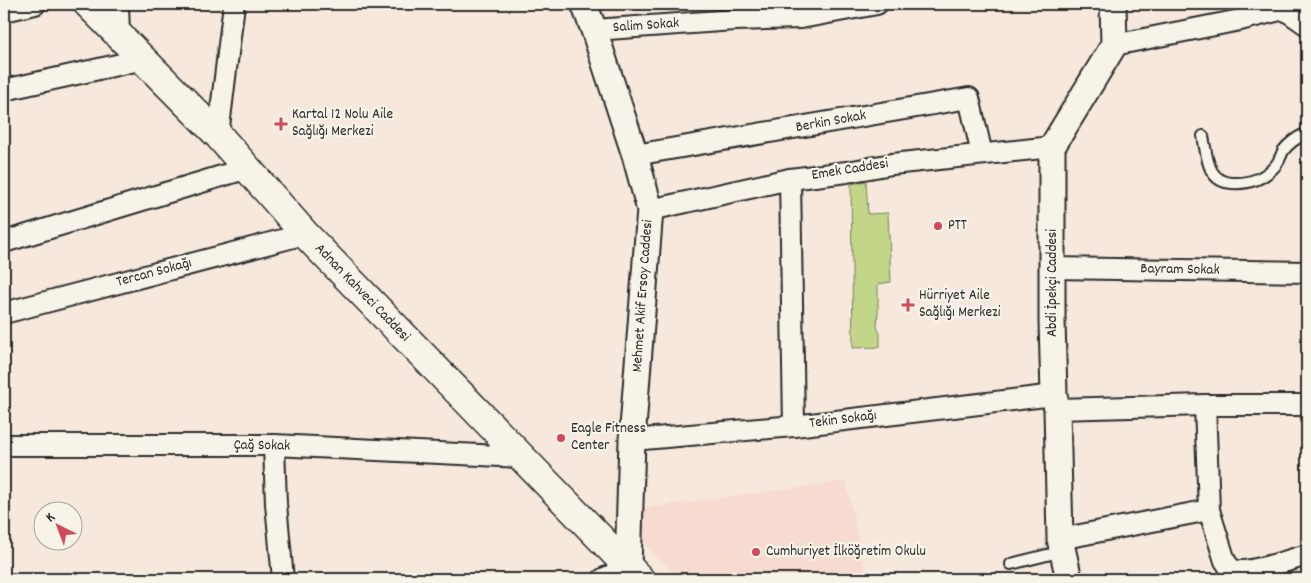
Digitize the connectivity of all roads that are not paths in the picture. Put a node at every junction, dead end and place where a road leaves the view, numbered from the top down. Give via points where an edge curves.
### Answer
1 (35, 4) edge
2 (88, 4) edge
3 (118, 4) edge
4 (234, 4) edge
5 (584, 4) edge
6 (874, 4) edge
7 (1113, 4) edge
8 (4, 11) edge
9 (734, 12) edge
10 (1237, 12) edge
11 (1307, 25) edge
12 (594, 30) junction
13 (119, 35) junction
14 (1114, 45) junction
15 (144, 59) junction
16 (4, 90) edge
17 (1307, 133) edge
18 (218, 134) junction
19 (1203, 136) dead end
20 (1052, 147) junction
21 (982, 154) junction
22 (635, 155) junction
23 (248, 168) junction
24 (790, 179) junction
25 (650, 210) junction
26 (305, 234) junction
27 (4, 242) edge
28 (1052, 268) junction
29 (1307, 272) edge
30 (5, 306) edge
31 (1055, 402) junction
32 (1205, 405) junction
33 (1307, 405) edge
34 (794, 426) junction
35 (632, 440) junction
36 (4, 445) edge
37 (274, 445) junction
38 (520, 457) junction
39 (1209, 510) junction
40 (1062, 545) junction
41 (1307, 555) edge
42 (1011, 564) dead end
43 (634, 574) edge
44 (283, 579) edge
45 (603, 579) edge
46 (1069, 579) edge

1 - 8 street
2 - 13 main road, Adnan Kahveci Caddesi
3 - 13 street
4 - 18 street
5 - 12 street, Mehmet Akif Ersoy Caddesi
6 - 9 street, Salim Sokak via 801,18
7 - 14 street
9 - 12 street, Salim Sokak
10 - 11 street via 1284,9
10 - 14 street
12 - 22 street, Mehmet Akif Ersoy Caddesi
13 - 15 main road, Adnan Kahveci Caddesi
14 - 20 street
15 - 16 street
15 - 18 main road, Adnan Kahveci Caddesi
17 - 19 lane via 1288,145 1263,177 1245,184 1217,179 1210,169
18 - 23 main road, Adnan Kahveci Caddesi
20 - 21 street, Emek Caddesi
20 - 28 street, Abdi İpekçi Caddesi
21 - 22 street, Berkin Sokak via 969,98
21 - 24 street, Emek Caddesi
22 - 25 street, Mehmet Akif Ersoy Caddesi
23 - 26 main road, Adnan Kahveci Caddesi
23 - 27 street
24 - 25 street, Emek Caddesi
24 - 34 street
25 - 35 street, Mehmet Akif Ersoy Caddesi
26 - 30 street, Tercan Sokağı
26 - 38 main road, Adnan Kahveci Caddesi
28 - 29 street, Bayram Sokak
28 - 31 street, Abdi İpekçi Caddesi
31 - 32 street, Tekin Sokağı
31 - 34 street, Tekin Sokağı
31 - 40 street, Abdi İpekçi Caddesi
32 - 33 street, Tekin Sokağı
32 - 39 street
34 - 35 street, Tekin Sokağı
35 - 43 street, Mehmet Akif Ersoy Caddesi
36 - 37 street, Çağ Sokak
37 - 38 street, Çağ Sokak
37 - 44 street
38 - 43 main road, Adnan Kahveci Caddesi
39 - 40 street
39 - 41 street via 1230,568 1240,571 1259,569
40 - 42 lane
40 - 46 street, Abdi İpekçi Caddesi
43 - 45 street

